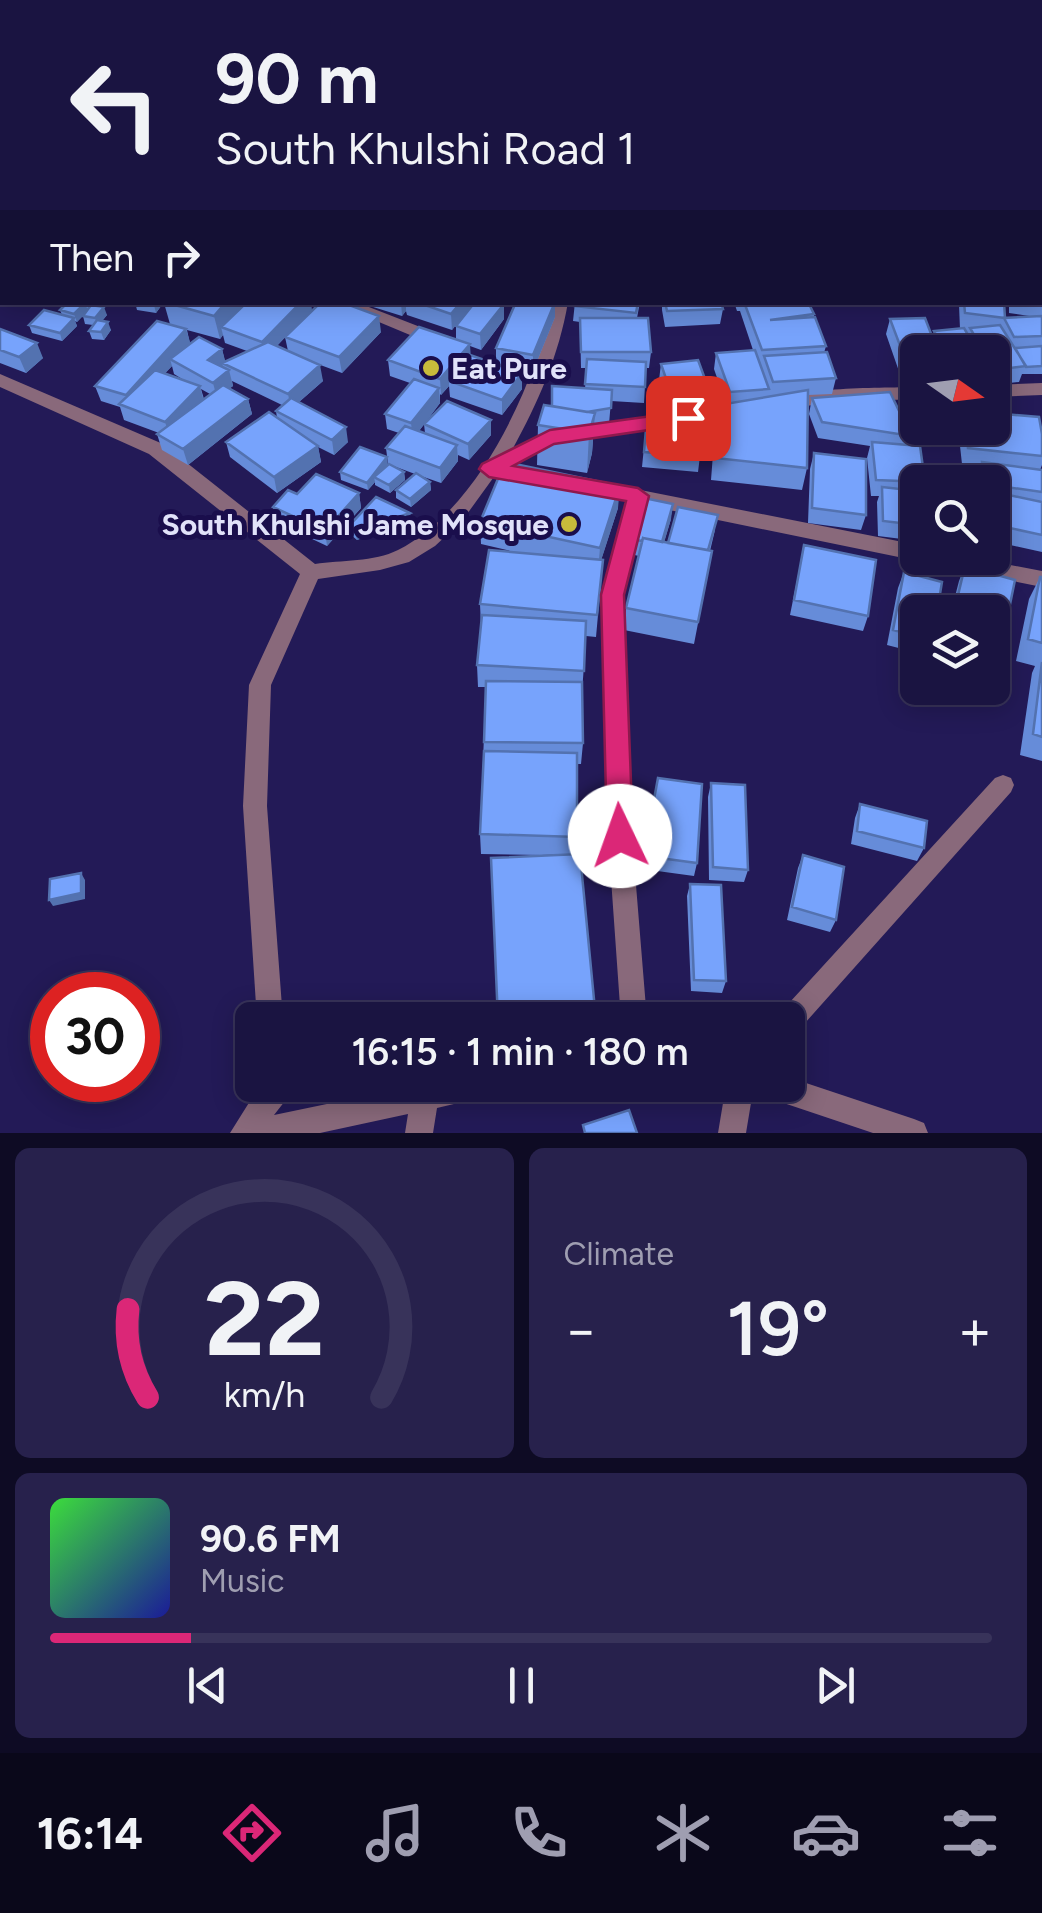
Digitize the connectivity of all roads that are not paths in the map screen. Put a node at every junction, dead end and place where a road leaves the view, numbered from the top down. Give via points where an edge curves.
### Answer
1 (346, 305) edge
2 (560, 305) edge
3 (451, 346) edge
4 (0, 380) edge
5 (1042, 389) edge
6 (1010, 390) edge
7 (900, 394) edge
8 (489, 469) junction
9 (526, 476) edge
10 (582, 486) edge
11 (638, 496) junction
12 (900, 549) edge
13 (311, 572) junction
14 (1010, 573) edge
15 (1042, 580) edge
16 (1003, 785) dead end
17 (269, 1002) edge
18 (633, 1002) edge
19 (805, 1004) edge
20 (805, 1097) edge
21 (267, 1102) edge
22 (401, 1102) edge
23 (424, 1102) edge
24 (737, 1102) edge
25 (244, 1133) edge
26 (254, 1133) edge
27 (419, 1133) edge
28 (732, 1133) edge
29 (914, 1133) edge

1 - 3 street
2 - 8 street via 558,328
4 - 13 street via 156,449
5 - 6 street
7 - 8 street via 833,396 550,438
8 - 9 street
8 - 13 street via 454,517 414,550
10 - 11 street
11 - 12 street
11 - 18 street via 612,595
13 - 17 street via 260,685 254,806
14 - 15 street
16 - 19 street
20 - 29 street
21 - 25 street
22 - 26 street
23 - 27 street
24 - 28 street

